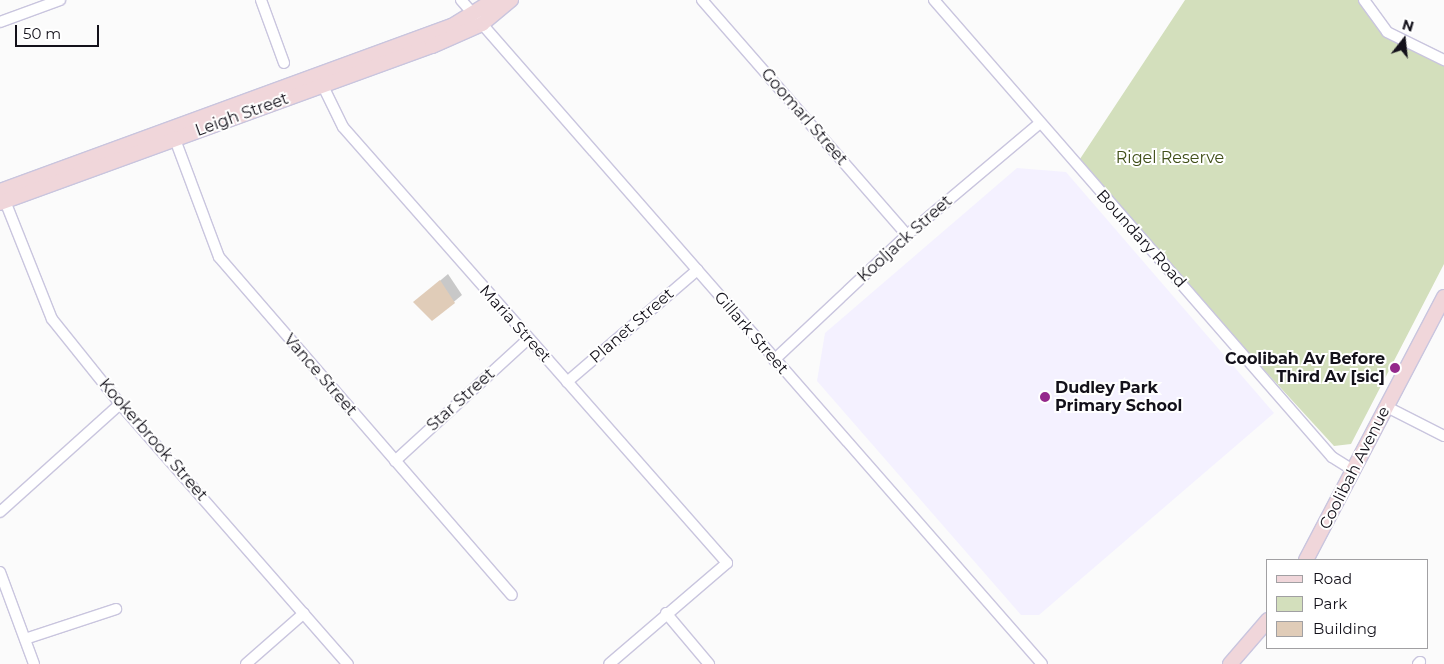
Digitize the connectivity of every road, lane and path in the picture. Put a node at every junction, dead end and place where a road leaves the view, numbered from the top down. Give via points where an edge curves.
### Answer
1 (60, 0) edge
2 (260, 0) edge
3 (461, 0) edge
4 (494, 0) edge
5 (511, 0) edge
6 (702, 0) edge
7 (934, 0) edge
8 (1364, 0) edge
9 (478, 20) junction
10 (0, 22) edge
11 (1444, 60) edge
12 (284, 63) dead end
13 (320, 80) junction
14 (1040, 123) junction
15 (173, 134) junction
16 (2, 197) edge
17 (907, 235) junction
18 (698, 270) junction
19 (1444, 297) edge
20 (528, 339) junction
21 (774, 360) junction
22 (567, 382) junction
23 (120, 404) junction
24 (1387, 406) junction
25 (1444, 436) edge
26 (395, 462) junction
27 (1353, 470) junction
28 (0, 510) edge
29 (1307, 559) edge
30 (0, 572) edge
31 (512, 595) dead end
32 (116, 609) dead end
33 (304, 613) junction
34 (666, 613) junction
35 (1266, 622) edge
36 (25, 639) junction
37 (34, 664) edge
38 (246, 664) edge
39 (348, 664) edge
40 (609, 664) edge
41 (709, 664) edge
42 (1042, 664) edge
43 (1230, 664) edge

1 - 10 street
2 - 12 street
3 - 9 street, Gillark Street
4 - 9 street
5 - 9 street
6 - 17 street, Goomarl Street
7 - 14 street, Boundary Road
8 - 11 street via 1387,32
9 - 13 street, Leigh Street
9 - 18 street, Gillark Street
13 - 15 street, Leigh Street
13 - 20 street, Maria Street via 343,127
14 - 17 street, Kooljack Street
14 - 27 street, Boundary Road via 1332,456
15 - 16 street, Leigh Street
15 - 26 street, Vance Street via 219,257
16 - 23 street, Kookerbrook Street via 52,319
17 - 21 street, Kooljack Street
18 - 21 street, Gillark Street
18 - 22 street, Planet Street
19 - 24 street, Coolibah Avenue
20 - 22 street, Maria Street
20 - 26 street, Star Street
21 - 42 street, Gillark Street
22 - 34 street, Maria Street via 727,563
23 - 28 street
23 - 33 street, Kookerbrook Street
24 - 25 street
24 - 27 street, Coolibah Avenue
26 - 31 street, Vance Street
27 - 29 street, Coolibah Avenue
30 - 36 street
32 - 36 street
33 - 38 street
33 - 39 street, Kookerbrook Street
34 - 40 street
34 - 41 street
35 - 43 street
36 - 37 street

